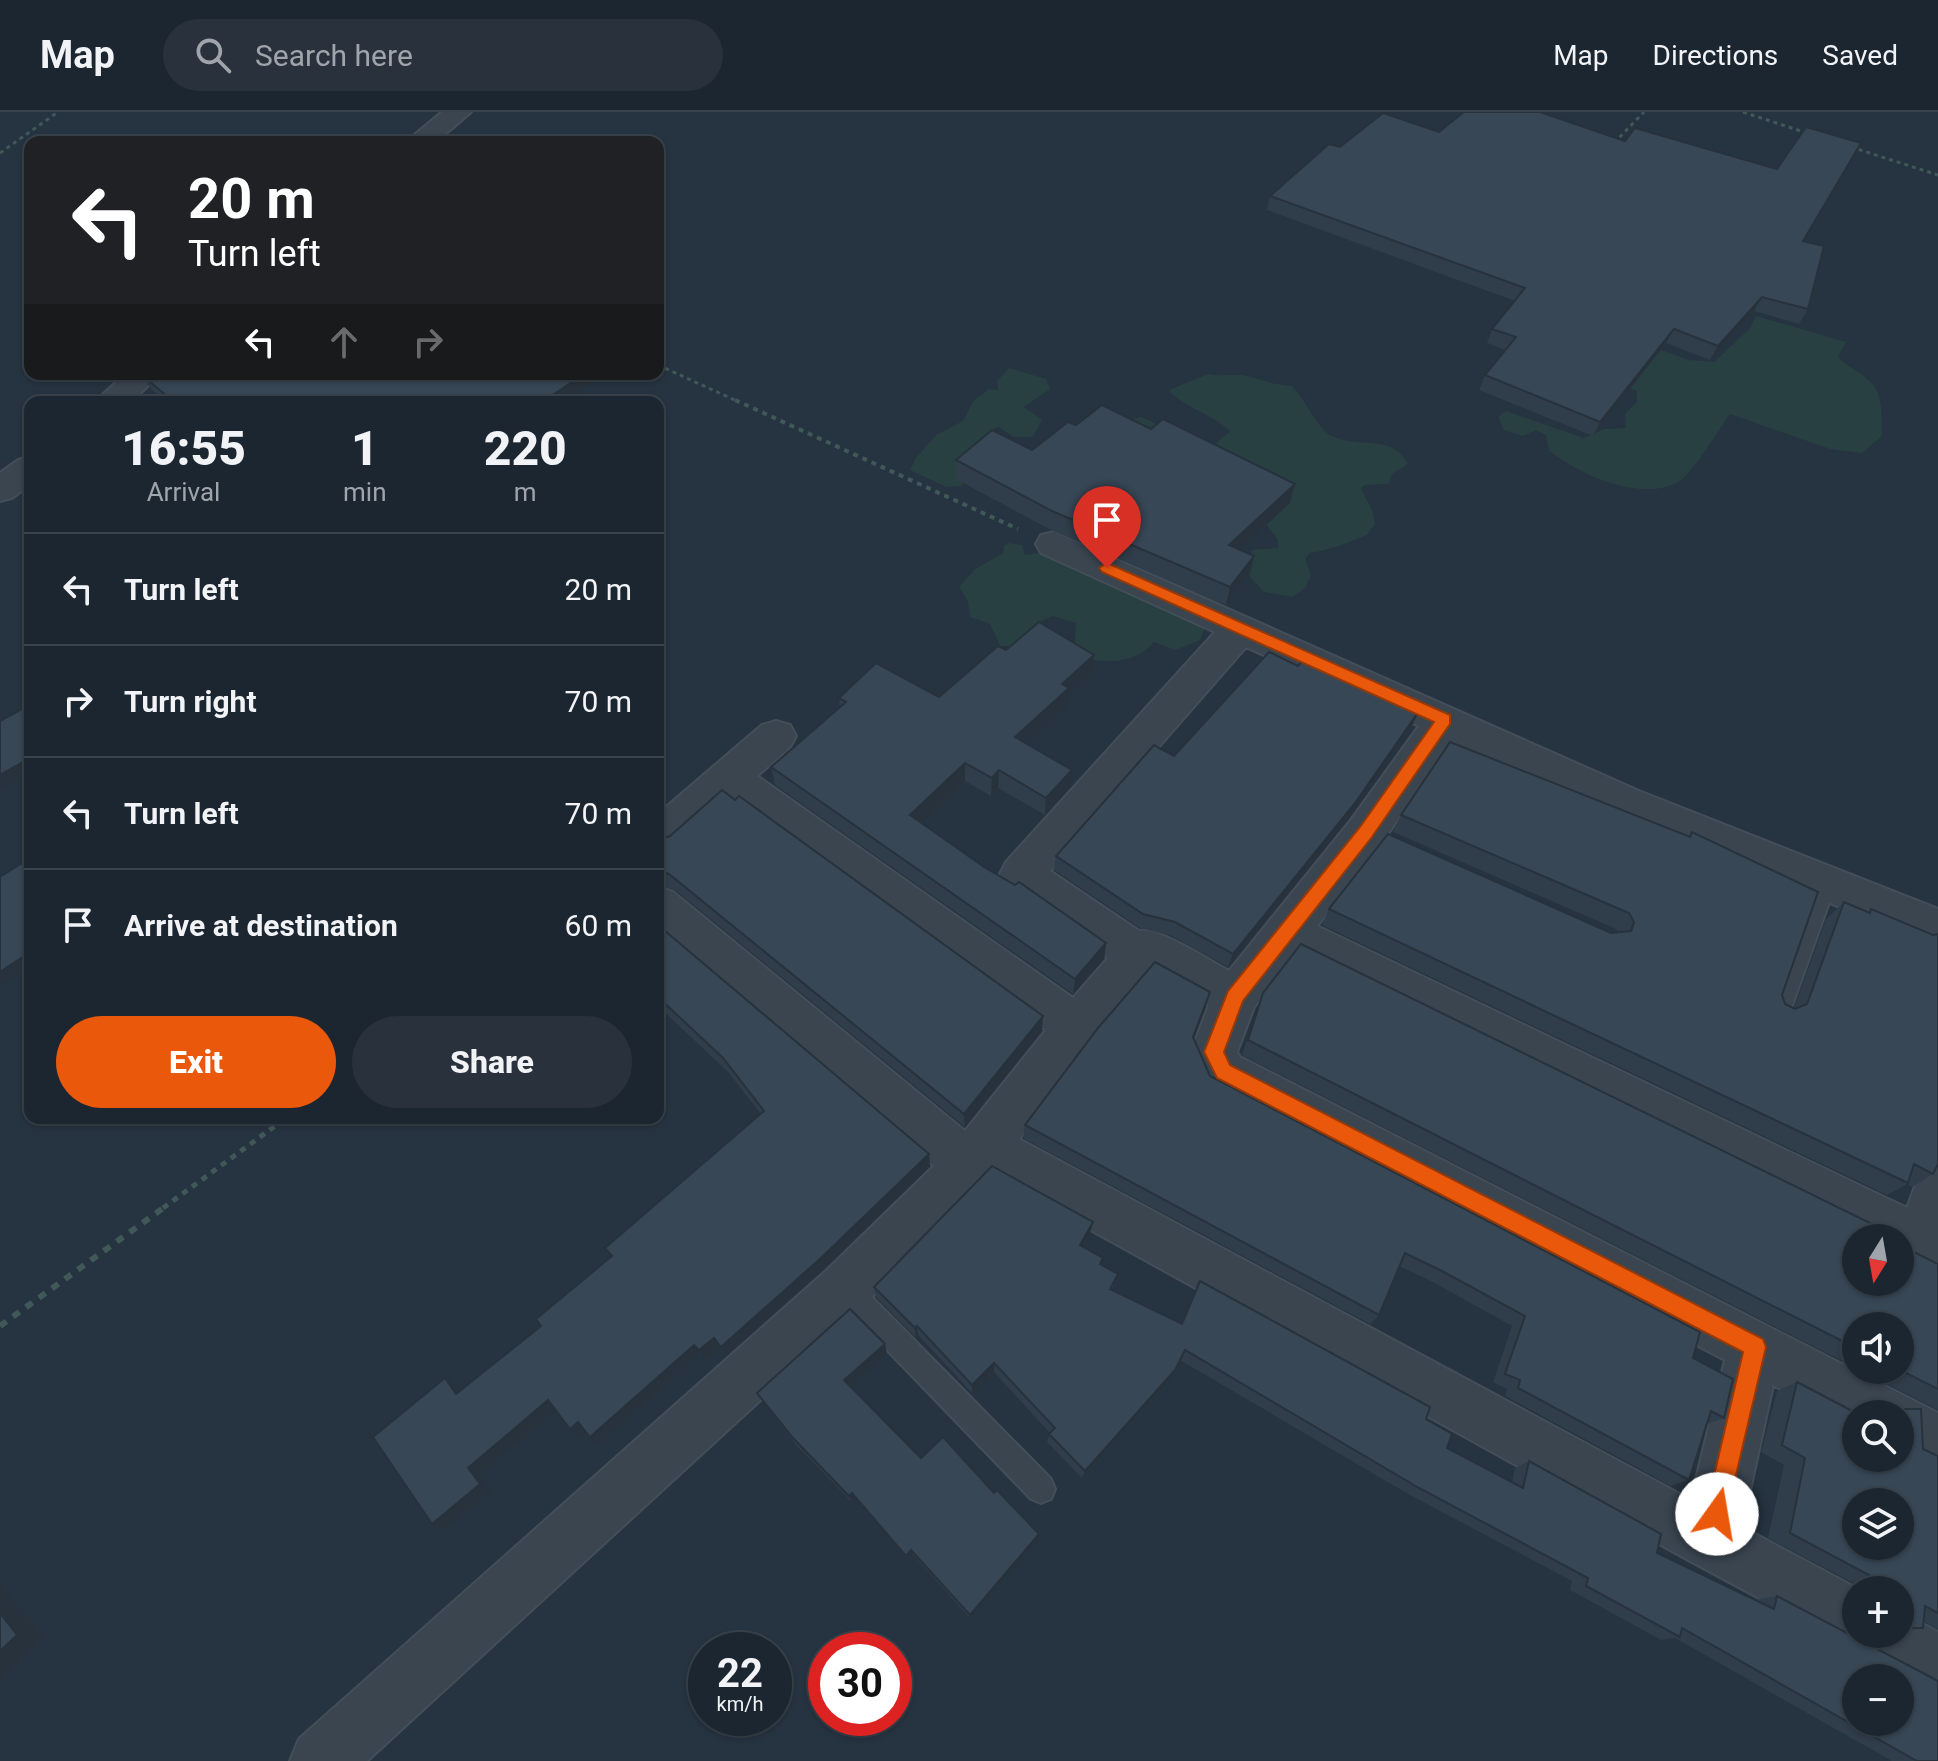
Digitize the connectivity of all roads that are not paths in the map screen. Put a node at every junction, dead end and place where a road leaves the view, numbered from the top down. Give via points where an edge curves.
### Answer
1 (458, 112) edge
2 (427, 136) edge
3 (24, 472) edge
4 (0, 490) edge
5 (1054, 544) road end
6 (1240, 629) junction
7 (1445, 719) junction
8 (776, 736) dead end
9 (728, 777) junction
10 (664, 833) edge
11 (1825, 883) junction
12 (664, 910) edge
13 (1938, 928) edge
14 (1286, 932) junction
15 (1139, 955) junction
16 (1235, 997) junction
17 (1779, 1011) edge
18 (1077, 1026) junction
19 (977, 1156) junction
20 (1938, 1190) edge
21 (1930, 1245) edge
22 (845, 1288) junction
23 (1755, 1347) junction
24 (1856, 1400) edge
25 (1914, 1430) edge
26 (1938, 1443) edge
27 (1041, 1489) dead end
28 (1710, 1541) junction
29 (1842, 1612) edge
30 (1908, 1648) edge
31 (1938, 1664) edge
32 (321, 1761) edge

1 - 2 street
3 - 4 street
5 - 6 street
6 - 7 street
6 - 15 street via 1021,874
7 - 11 street via 1624,802
7 - 14 street via 1373,835
8 - 9 street
9 - 10 street
9 - 18 street
11 - 13 street
11 - 17 lane
12 - 19 street
14 - 16 street
14 - 21 street
15 - 16 street via 1145,948
15 - 18 street
16 - 23 street via 1214,1052 1223,1072
18 - 19 street
19 - 22 street
19 - 28 street
20 - 21 street
22 - 27 lane
22 - 32 street
23 - 24 street
23 - 28 street
25 - 26 street
28 - 29 street
30 - 31 street

